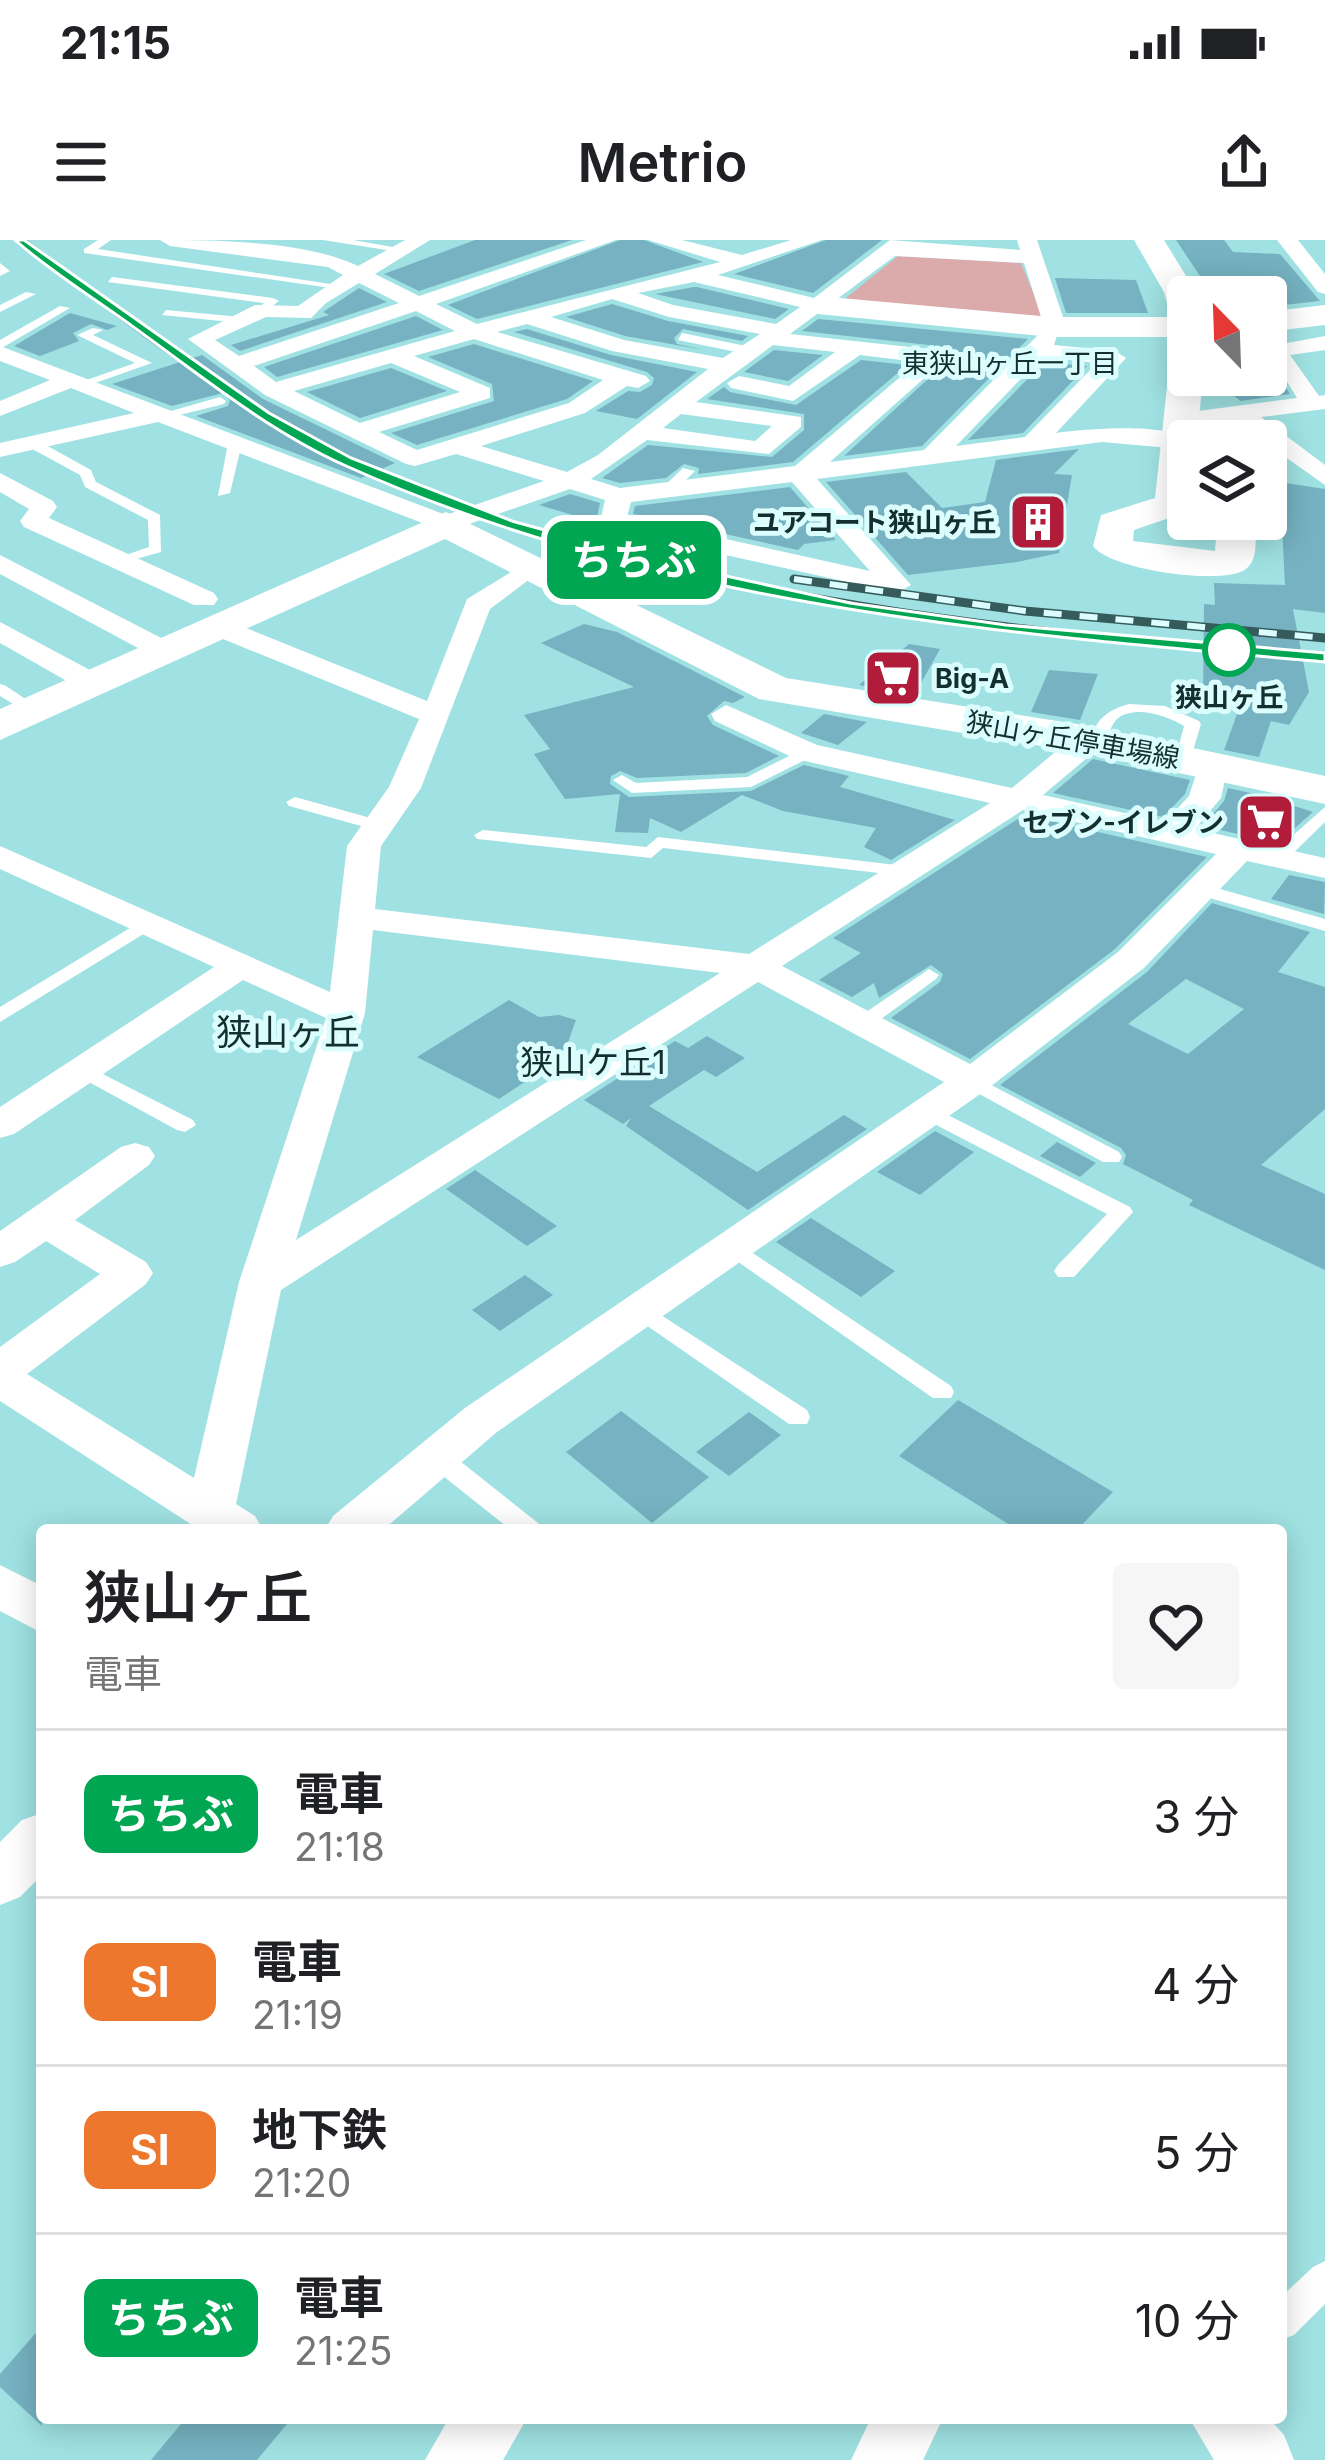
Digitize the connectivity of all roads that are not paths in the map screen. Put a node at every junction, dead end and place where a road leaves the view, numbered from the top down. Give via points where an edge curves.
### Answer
1 (106, 240) edge
2 (170, 240) edge
3 (328, 240) edge
4 (420, 240) edge
5 (544, 240) edge
6 (606, 240) edge
7 (658, 240) edge
8 (812, 240) edge
9 (1149, 240) edge
10 (1287, 240) edge
11 (897, 245) edge
12 (583, 248) junction
13 (1029, 248) edge
14 (399, 249) junction
15 (746, 262) junction
16 (361, 276) junction
17 (695, 276) junction
18 (1170, 276) edge
19 (112, 280) dead end
20 (338, 286) junction
21 (1325, 288) edge
22 (613, 292) junction
23 (30, 294) dead end
24 (418, 304) junction
25 (818, 305) junction
26 (64, 308) dead end
27 (0, 309) edge
28 (263, 310) junction
29 (166, 313) dead end
30 (1325, 315) edge
31 (532, 318) junction
32 (241, 320) junction
33 (1287, 320) edge
34 (1167, 326) edge
35 (97, 330) dead end
36 (477, 333) junction
37 (682, 337) dead end
38 (1046, 338) junction
39 (767, 340) junction
40 (442, 344) junction
41 (1325, 344) edge
42 (856, 348) junction
43 (0, 349) edge
44 (395, 357) junction
45 (235, 365) junction
46 (573, 365) junction
47 (501, 368) dead end
48 (622, 378) junction
49 (532, 379) dead end
50 (78, 382) junction
51 (702, 385) junction
52 (273, 389) junction
53 (220, 401) dead end
54 (1319, 402) edge
55 (0, 409) edge
56 (1238, 412) junction
57 (161, 414) junction
58 (1214, 420) edge
59 (358, 431) junction
60 (640, 432) junction
61 (1167, 432) edge
62 (30, 442) junction
63 (235, 443) junction
64 (1032, 444) junction
65 (454, 446) junction
66 (0, 450) edge
67 (931, 457) junction
68 (1320, 468) edge
69 (688, 471) dead end
70 (800, 475) junction
71 (572, 480) junction
72 (0, 481) edge
73 (223, 493) dead end
74 (665, 493) junction
75 (619, 496) junction
76 (446, 524) junction
77 (0, 562) edge
78 (116, 562) junction
79 (530, 569) junction
80 (210, 613) junction
81 (0, 631) edge
82 (163, 650) junction
83 (92, 683) junction
84 (797, 693) junction
85 (11, 708) edge
86 (435, 715) junction
87 (1094, 741) junction
88 (806, 752) junction
89 (1198, 763) junction
90 (622, 780) dead end
91 (1325, 790) edge
92 (1017, 800) junction
93 (295, 802) dead end
94 (1325, 812) edge
95 (379, 826) junction
96 (1172, 834) junction
97 (483, 836) dead end
98 (1258, 854) junction
99 (0, 856) edge
100 (1325, 868) edge
101 (905, 871) junction
102 (1198, 889) junction
103 (357, 917) junction
104 (148, 923) junction
105 (1325, 925) edge
106 (241, 965) junction
107 (755, 966) junction
108 (929, 975) dead end
109 (346, 1013) junction
110 (0, 1016) edge
111 (863, 1023) junction
112 (83, 1070) junction
113 (972, 1081) junction
114 (928, 1112) junction
115 (0, 1125) edge
116 (185, 1125) dead end
117 (135, 1156) dead end
118 (1111, 1157) dead end
119 (45, 1221) junction
120 (732, 1246) junction
121 (0, 1252) edge
122 (1066, 1271) dead end
123 (261, 1282) junction
124 (641, 1310) junction
125 (0, 1375) edge
126 (942, 1392) dead end
127 (798, 1417) dead end
128 (436, 1456) junction
129 (224, 1521) edge
130 (357, 1524) edge
131 (522, 1524) edge
132 (0, 1585) edge
133 (36, 1608) edge
134 (36, 1844) edge
135 (0, 1879) edge
136 (1325, 2279) edge
137 (1287, 2316) edge
138 (487, 2424) edge
139 (905, 2424) edge
140 (1229, 2424) edge
141 (460, 2460) edge
142 (886, 2460) edge
143 (1259, 2460) edge

1 - 20 lane via 88,251
2 - 16 street via 333,262
3 - 14 lane
4 - 14 street
5 - 12 street
6 - 12 street
7 - 15 street
8 - 15 street
9 - 18 street
10 - 21 street
11 - 13 street
11 - 25 street
12 - 17 street
12 - 24 street
13 - 38 street
14 - 16 street
15 - 17 street
16 - 20 street
16 - 24 street
17 - 22 street
17 - 25 street
19 - 28 lane via 273,301
20 - 28 street via 303,314
22 - 31 street
22 - 39 street
23 - 27 lane
24 - 36 street
24 - 45 street
25 - 38 street
25 - 39 street
26 - 43 lane
28 - 32 street
29 - 32 lane
30 - 33 street
31 - 36 street
31 - 51 street via 620,346
32 - 45 street via 199,339
34 - 38 street
35 - 50 lane via 83,335 146,363
36 - 40 street
36 - 46 street
37 - 39 lane
38 - 64 street via 1115,358
38 - 67 street
39 - 42 street
39 - 51 street
40 - 44 street
40 - 47 street
41 - 54 street via 1275,350
42 - 51 street via 793,394
42 - 70 street via 937,357
43 - 50 street
44 - 52 street
44 - 59 street via 482,393
45 - 52 street
46 - 48 street
46 - 49 street
48 - 51 street
48 - 65 street via 577,408
50 - 55 street
50 - 57 street
51 - 60 street
51 - 60 street via 793,422 760,449
52 - 59 street
53 - 57 lane
54 - 56 street
56 - 58 street
56 - 68 street
57 - 62 street
57 - 63 street
59 - 65 street via 416,459
60 - 71 street
61 - 64 street
62 - 66 street
62 - 78 lane via 155,518 156,549
63 - 73 lane
63 - 76 street
64 - 67 street
65 - 71 street
67 - 70 street
69 - 74 lane
70 - 74 street
70 - 75 street via 897,585 613,523
71 - 75 street
71 - 76 street
72 - 78 street via 44,507 33,521
74 - 75 street
76 - 79 street, 狭山ヶ丘停車場線
76 - 80 street
77 - 82 street
78 - 80 street
79 - 84 street, 狭山ヶ丘停車場線
79 - 86 street via 477,604
80 - 82 street
80 - 86 street
81 - 83 street
82 - 83 street
83 - 85 street
84 - 87 street, 狭山ヶ丘停車場線
84 - 88 street via 726,714
86 - 95 street via 405,788
87 - 89 street, 狭山ヶ丘停車場線
87 - 92 street
88 - 90 lane via 751,782 632,788
88 - 92 street
89 - 91 street, 狭山ヶ丘停車場線
89 - 96 street via 1205,798
92 - 96 street
92 - 101 street
93 - 95 lane
94 - 98 lane
95 - 103 street via 364,846
96 - 98 street
97 - 101 lane via 651,853 658,842
98 - 100 street
98 - 102 street
99 - 104 street
101 - 107 street
102 - 105 lane
102 - 113 street via 1130,960
103 - 107 street
103 - 109 street
104 - 106 street
104 - 110 lane
106 - 109 street
106 - 112 street
107 - 111 street
107 - 123 street
108 - 111 lane
109 - 123 street
111 - 113 street
112 - 115 street
112 - 116 lane
113 - 114 street
113 - 118 lane
114 - 120 street
114 - 122 lane via 1123,1213
117 - 119 street
119 - 121 street
119 - 125 street via 131,1273
120 - 124 street
120 - 126 lane
123 - 129 street
124 - 127 lane
124 - 128 street
125 - 129 street
128 - 130 street
128 - 131 lane
132 - 133 street
134 - 135 street
136 - 137 lane
138 - 141 street
139 - 142 street
140 - 143 street

